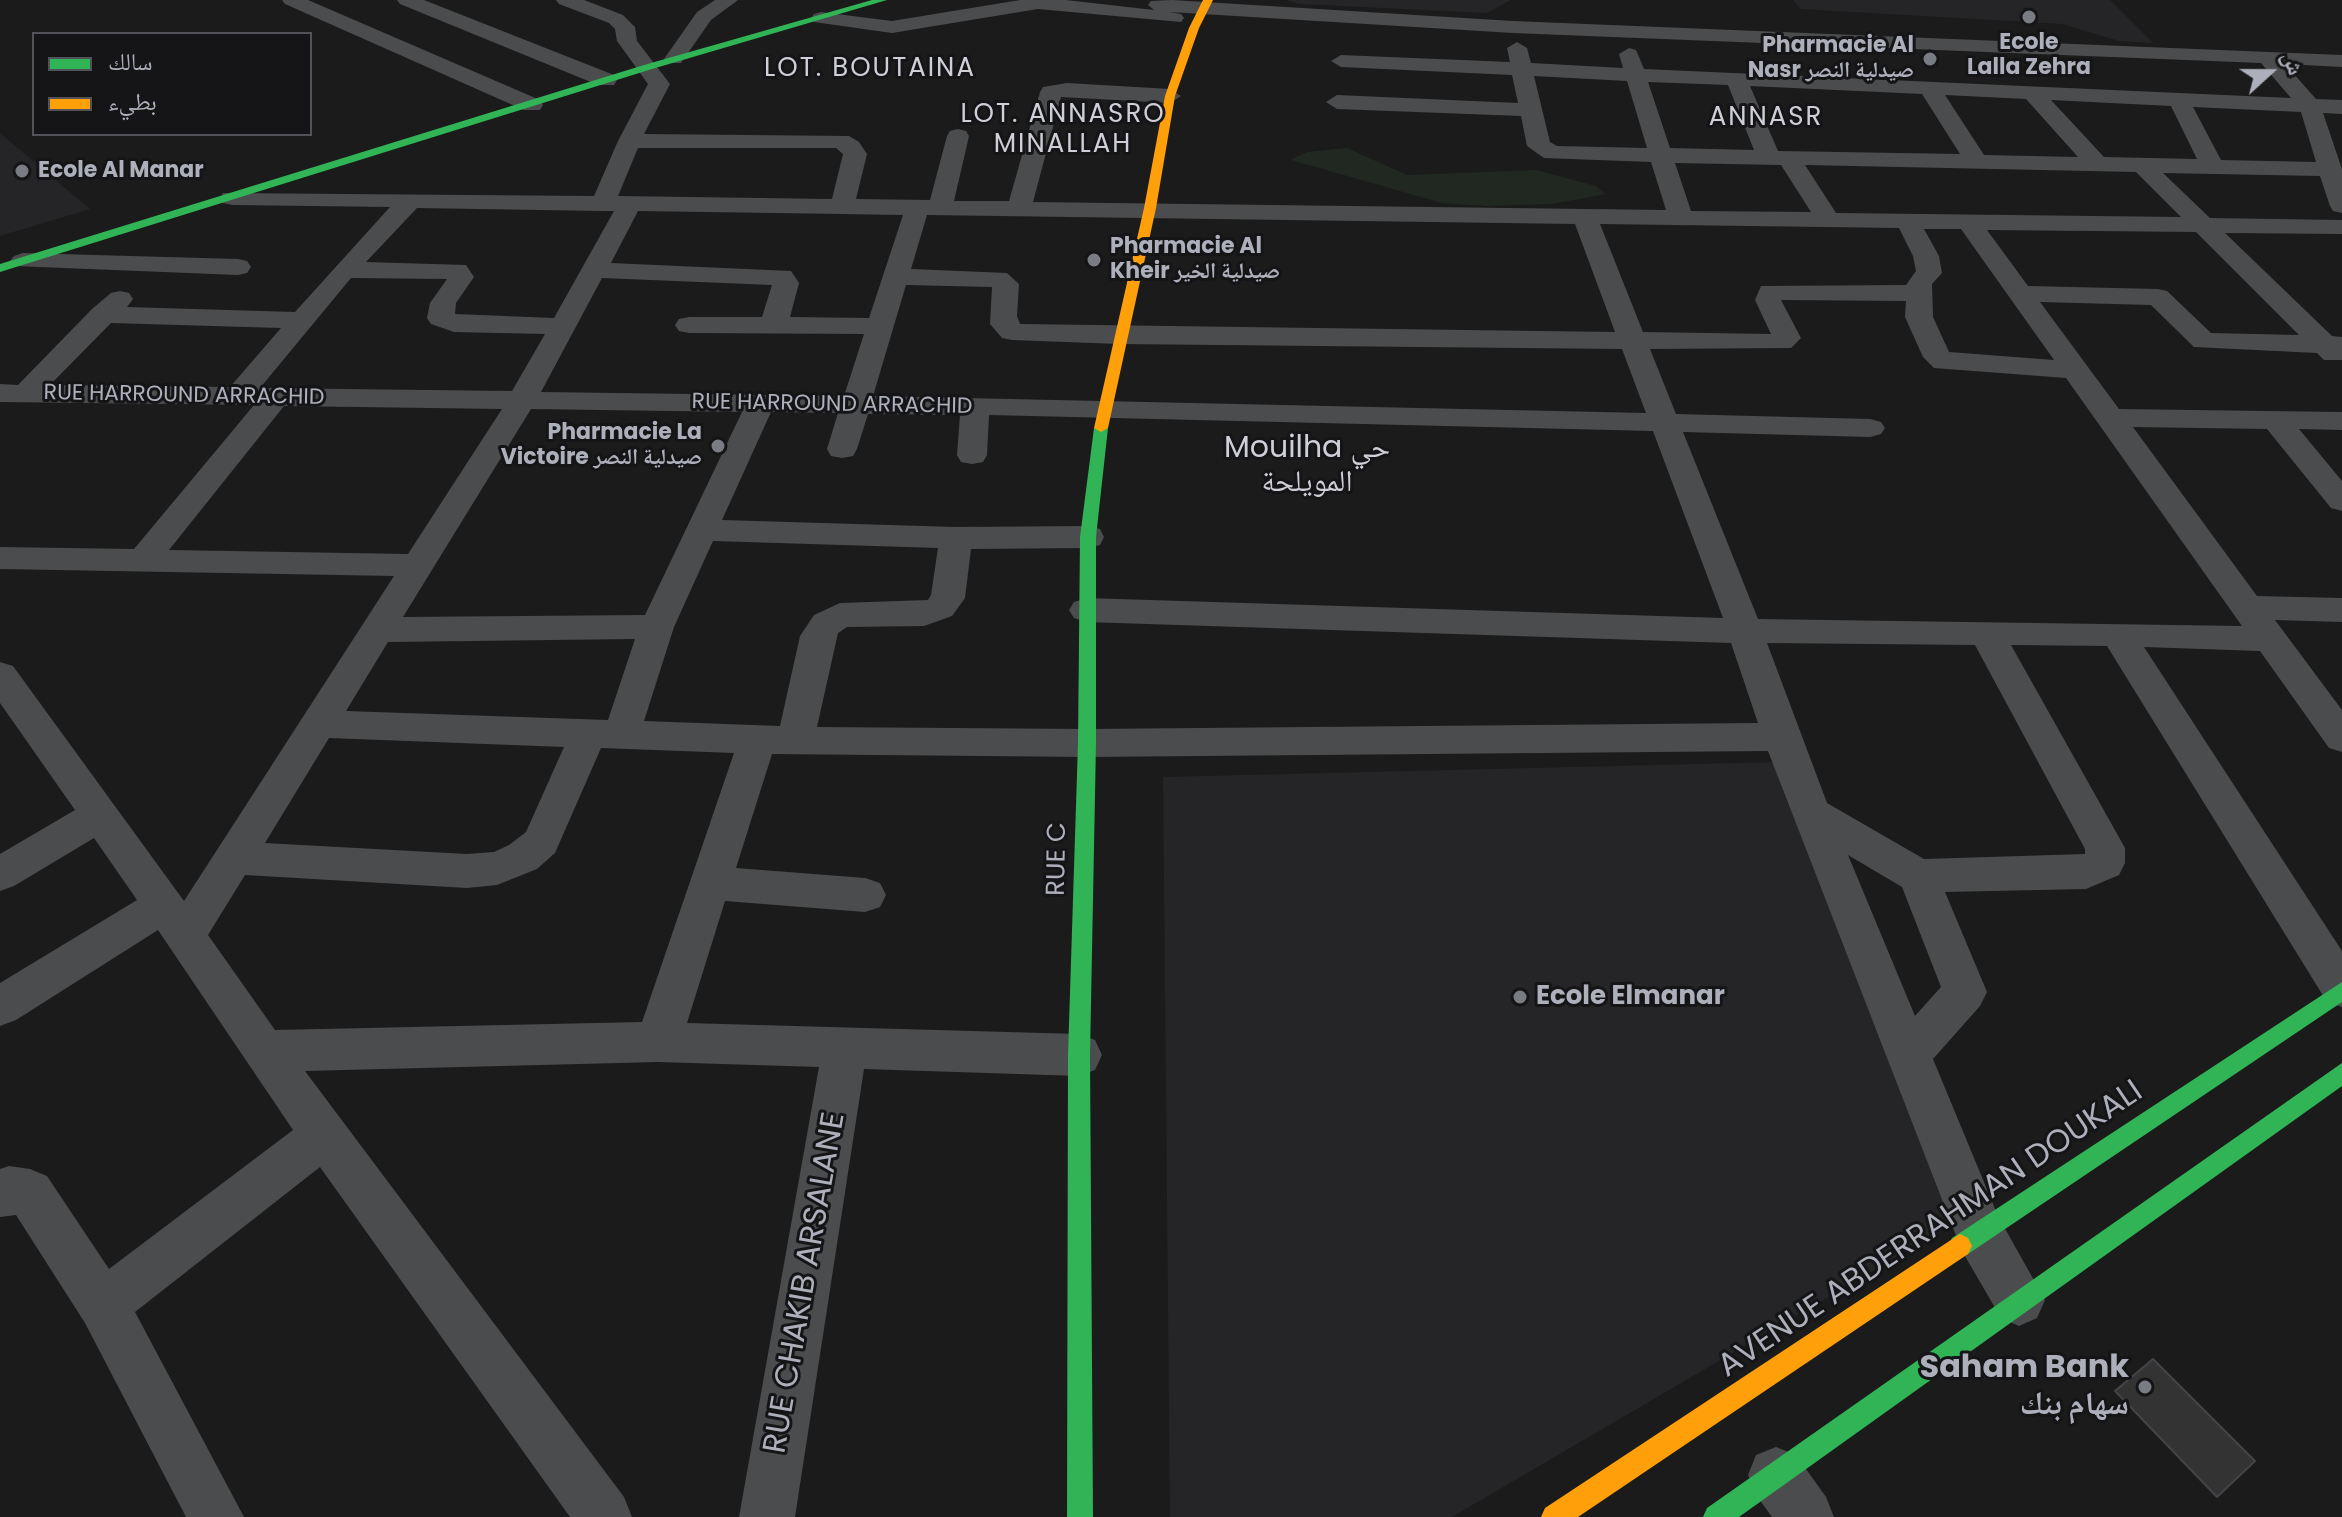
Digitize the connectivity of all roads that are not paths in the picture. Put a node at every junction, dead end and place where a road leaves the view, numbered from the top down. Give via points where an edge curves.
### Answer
1 (292, 0) edge
2 (407, 0) edge
3 (566, 0) edge
4 (606, 0) edge
5 (728, 0) edge
6 (882, 0) edge
7 (1047, 1) edge
8 (586, 7) junction
9 (1160, 8) edge
10 (1202, 12) edge
11 (821, 18) junction
12 (1513, 27) junction
13 (1623, 32) junction
14 (1739, 37) junction
15 (504, 39) junction
16 (1990, 48) junction
17 (2267, 57) junction
18 (674, 59) junction
19 (1341, 61) dead end
20 (2342, 61) edge
21 (446, 65) junction
22 (648, 67) junction
23 (1521, 69) junction
24 (1634, 75) junction
25 (606, 80) junction
26 (1747, 80) junction
27 (1929, 88) junction
28 (2023, 92) junction
29 (1170, 96) junction
30 (2179, 100) junction
31 (1337, 102) dead end
32 (532, 105) junction
33 (2310, 106) junction
34 (2342, 107) edge
35 (1529, 110) junction
36 (958, 136) dead end
37 (629, 141) junction
38 (1659, 155) junction
39 (1779, 158) junction
40 (1978, 164) junction
41 (2098, 165) junction
42 (2143, 166) junction
43 (2213, 167) junction
44 (2328, 169) junction
45 (232, 198) junction
46 (411, 200) junction
47 (617, 204) junction
48 (2342, 206) edge
49 (842, 207) junction
50 (929, 208) junction
51 (1150, 208) junction
52 (1019, 209) junction
53 (1585, 218) junction
54 (1681, 219) junction
55 (1828, 220) junction
56 (1908, 221) junction
57 (1969, 223) junction
58 (2201, 226) junction
59 (2342, 227) edge
60 (12, 264) edge
61 (158, 266) junction
62 (238, 267) dead end
63 (344, 270) junction
64 (594, 270) junction
65 (898, 277) junction
66 (1920, 293) junction
67 (2022, 294) junction
68 (102, 315) junction
69 (303, 320) junction
70 (774, 324) junction
71 (689, 325) dead end
72 (563, 326) junction
73 (879, 326) junction
74 (1119, 336) junction
75 (1634, 341) junction
76 (2336, 350) edge
77 (2075, 370) junction
78 (13, 394) edge
79 (238, 396) junction
80 (276, 397) junction
81 (521, 402) junction
82 (760, 404) junction
83 (857, 405) junction
84 (975, 407) junction
85 (1104, 408) junction
86 (2112, 418) junction
87 (2275, 420) junction
88 (2342, 421) edge
89 (1664, 424) junction
90 (1870, 428) dead end
91 (842, 449) dead end
92 (972, 455) dead end
93 (2342, 501) edge
94 (700, 530) junction
95 (1088, 537) junction
96 (956, 538) junction
97 (0, 558) edge
98 (143, 560) junction
99 (418, 565) junction
100 (2245, 607) junction
101 (1086, 610) junction
102 (2342, 610) edge
103 (657, 627) junction
104 (377, 630) junction
105 (1745, 631) junction
106 (1986, 633) junction
107 (2117, 634) junction
108 (2269, 639) junction
109 (0, 675) edge
110 (14, 719) edge
111 (320, 724) junction
112 (606, 732) junction
113 (1781, 737) junction
114 (2342, 738) edge
115 (777, 740) junction
116 (1087, 743) junction
117 (1811, 813) junction
118 (100, 815) junction
119 (235, 858) junction
120 (0, 874) edge
121 (1918, 876) junction
122 (709, 883) junction
123 (865, 895) dead end
124 (174, 920) junction
125 (2342, 989) edge
126 (0, 1006) edge
127 (658, 1042) junction
128 (845, 1049) junction
129 (263, 1051) junction
130 (1079, 1055) junction
131 (1908, 1055) junction
132 (2339, 1080) edge
133 (325, 1134) junction
134 (0, 1193) edge
135 (1980, 1233) junction
136 (2019, 1300) junction
137 (103, 1305) junction
138 (1791, 1496) edge
139 (602, 1516) edge
140 (216, 1517) edge
141 (767, 1517) edge
142 (1080, 1517) edge
143 (1554, 1517) edge
144 (1716, 1517) edge

1 - 21 street
2 - 15 street
3 - 8 street
4 - 8 street
5 - 18 street via 704,16
6 - 11 street
7 - 9 street
7 - 11 street via 892,27
8 - 22 street via 625,27 627,41
9 - 10 street
10 - 12 street
10 - 29 street, RUE C
11 - 18 street
12 - 13 street
12 - 23 street
13 - 14 street
13 - 24 street
14 - 16 street
14 - 26 street
15 - 21 street
15 - 25 street
16 - 17 street
16 - 28 street
17 - 20 street
17 - 33 street
18 - 22 street
19 - 23 street
21 - 32 street
22 - 25 street
22 - 37 street via 659,84
23 - 24 street
23 - 35 street
24 - 26 street
24 - 38 street
25 - 32 street
26 - 27 street
26 - 39 street
27 - 28 street
27 - 40 street
28 - 30 street
28 - 41 street
29 - 51 street, RUE C
29 - 52 street via 1051,92
30 - 33 street
30 - 43 street
31 - 35 street
32 - 45 street
33 - 34 street
33 - 44 street
35 - 38 street via 1545,152
36 - 50 street
37 - 47 street
37 - 49 street via 841,141 855,154
38 - 39 street
38 - 54 street
39 - 40 street
39 - 55 street
40 - 41 street
41 - 42 street
42 - 43 street
42 - 58 street
43 - 44 street
44 - 48 street
45 - 46 street
45 - 60 street
46 - 47 street
46 - 63 street
47 - 49 street
47 - 64 street
49 - 50 street
50 - 52 street
50 - 65 street
51 - 52 street
51 - 53 street
51 - 74 street, RUE C
53 - 54 street
53 - 75 street
54 - 55 street
55 - 56 street
56 - 57 street
56 - 66 street via 1929,273 1919,282
57 - 58 street
57 - 67 street
58 - 59 street
58 - 76 street
60 - 61 street
61 - 62 street
61 - 68 street
63 - 69 street
63 - 72 street via 457,271 461,277 443,303 441,318 454,324
64 - 70 street via 782,277 786,283
64 - 72 street
65 - 73 street
65 - 74 street via 998,279 1006,284 1004,324 1012,332
66 - 75 street via 1776,290 1768,300 1787,338 1781,342
66 - 77 street via 1919,317 1944,362
67 - 76 street via 2158,297 2204,341
67 - 77 street
68 - 69 street
68 - 78 street
69 - 79 street
70 - 71 street
70 - 73 street
72 - 81 street
73 - 83 street
74 - 75 street
74 - 85 street, RUE C
75 - 89 street
77 - 86 street
78 - 79 street, RUE HARROUND ARRACHID
79 - 80 street, RUE HARROUND ARRACHID
80 - 81 street, RUE HARROUND ARRACHID
80 - 98 street
81 - 82 street, RUE HARROUND ARRACHID
81 - 99 street
82 - 83 street, RUE HARROUND ARRACHID
82 - 94 street
83 - 84 street, RUE HARROUND ARRACHID
83 - 91 street
84 - 85 street, RUE HARROUND ARRACHID
84 - 92 street
85 - 89 street, RUE HARROUND ARRACHID
85 - 95 street, RUE C
86 - 87 street
86 - 100 street
87 - 88 street
87 - 93 street
89 - 90 street, RUE HARROUND ARRACHID
89 - 105 street
94 - 96 street
94 - 103 street
95 - 96 street
95 - 101 street, RUE C
96 - 115 street via 948,598 940,608 924,614 840,615 826,624
97 - 98 street
98 - 99 street
99 - 104 street
100 - 102 street
100 - 108 street
101 - 105 street
101 - 116 street, RUE C
103 - 104 street
103 - 112 street
104 - 111 street
105 - 106 street
105 - 113 street
106 - 107 street
106 - 121 street via 2105,848 2105,863 2086,872
107 - 108 street
107 - 125 street
108 - 114 street
109 - 110 street
110 - 118 street
111 - 112 street
111 - 119 street
112 - 115 street
112 - 119 street via 541,842 497,868 467,871
113 - 116 street
113 - 117 street
115 - 116 street
115 - 122 street
116 - 130 street, RUE C
117 - 121 street
117 - 131 street
118 - 120 street
118 - 124 street
119 - 124 street
121 - 131 street via 1965,992
122 - 123 street
122 - 127 street
124 - 126 street
124 - 129 street
125 - 135 street, AVENUE ABDERRAHMAN DOUKALI
127 - 128 street
127 - 129 street
128 - 130 street
128 - 141 street, RUE CHAKIB ARSALANE
129 - 133 street
130 - 142 street, RUE C
131 - 135 street
132 - 136 street
133 - 137 street
133 - 139 street
134 - 137 street via 30,1193
135 - 136 street
135 - 143 street, AVENUE ABDERRAHMAN DOUKALI
136 - 138 street
137 - 140 street
138 - 144 street

